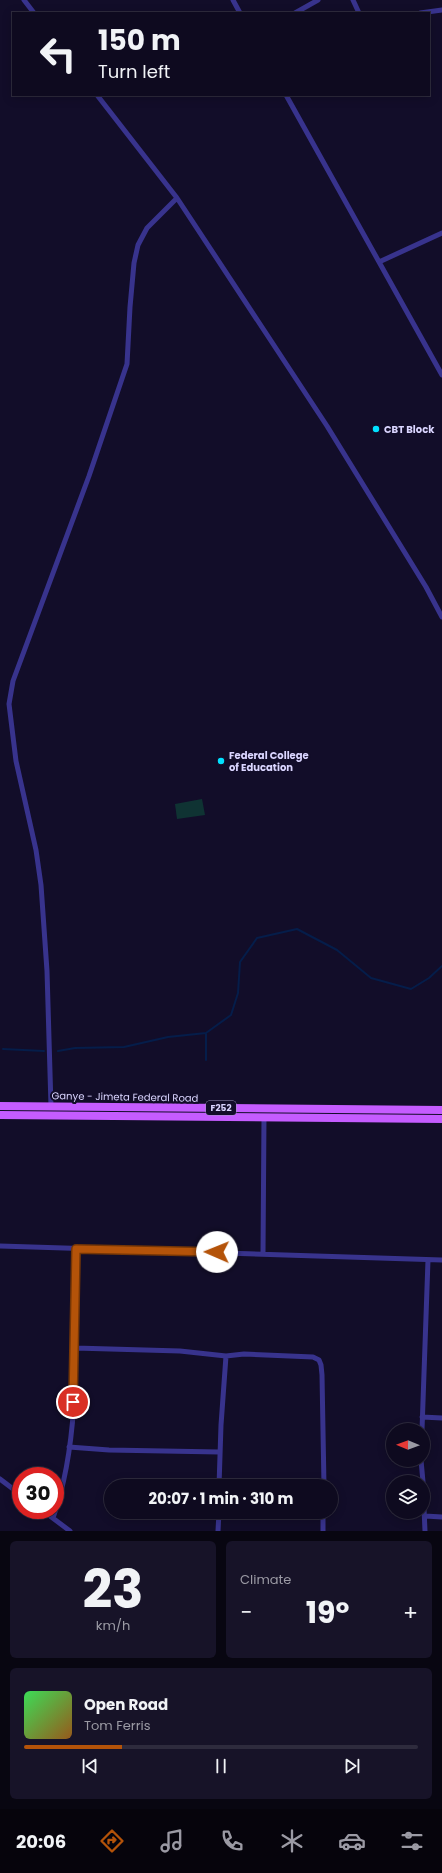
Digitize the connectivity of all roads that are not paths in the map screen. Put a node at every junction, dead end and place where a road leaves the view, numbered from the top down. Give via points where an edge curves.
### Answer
1 (24, 0) edge
2 (233, 0) edge
3 (318, 0) edge
4 (353, 0) edge
5 (442, 10) edge
6 (33, 12) edge
7 (239, 12) edge
8 (297, 12) edge
9 (359, 12) edge
10 (427, 12) edge
11 (98, 96) edge
12 (287, 96) edge
13 (177, 198) junction
14 (442, 233) edge
15 (379, 262) junction
16 (442, 375) edge
17 (442, 617) edge
18 (0, 1106) edge
19 (51, 1106) junction
20 (442, 1110) edge
21 (0, 1115) edge
22 (264, 1117) junction
23 (442, 1119) edge
24 (0, 1246) edge
25 (76, 1249) junction
26 (263, 1253) junction
27 (428, 1260) junction
28 (442, 1260) edge
29 (75, 1348) junction
30 (226, 1356) junction
31 (422, 1417) junction
32 (442, 1418) edge
33 (422, 1423) edge
34 (69, 1447) junction
35 (219, 1452) junction
36 (64, 1472) edge
37 (0, 1479) edge
38 (219, 1479) edge
39 (324, 1479) edge
40 (12, 1488) edge
41 (430, 1516) edge
42 (442, 1517) edge
43 (54, 1519) edge
44 (219, 1519) edge
45 (323, 1519) edge
46 (425, 1519) edge
47 (70, 1531) edge
48 (218, 1531) edge
49 (323, 1531) edge
50 (425, 1531) edge

1 - 6 street
2 - 7 street
3 - 8 street
4 - 9 street
5 - 10 street
11 - 13 street
12 - 15 street
13 - 17 street via 327,426
13 - 19 street via 147,228 138,245 134,263 127,364 97,454 13,681 9,704 16,761 36,850 41,885
14 - 15 street
15 - 16 street
18 - 19 main road, Ganye - Jimeta Federal Road / F252
19 - 20 main road, Ganye - Jimeta Federal Road / F252
21 - 22 main road, Ganye - Jimeta Federal Road / F252
22 - 23 main road, Ganye - Jimeta Federal Road / F252
22 - 26 street
24 - 25 street
25 - 26 street
25 - 29 street
26 - 27 street
27 - 28 street
27 - 31 street
29 - 30 street via 180,1351
29 - 34 street
30 - 35 street
30 - 39 street via 244,1354 313,1357 319,1360 322,1375
31 - 32 street
31 - 33 street
34 - 35 street via 122,1451
34 - 36 street
35 - 38 street
37 - 40 street
41 - 42 street
43 - 47 street
44 - 48 street
45 - 49 street
46 - 50 street

